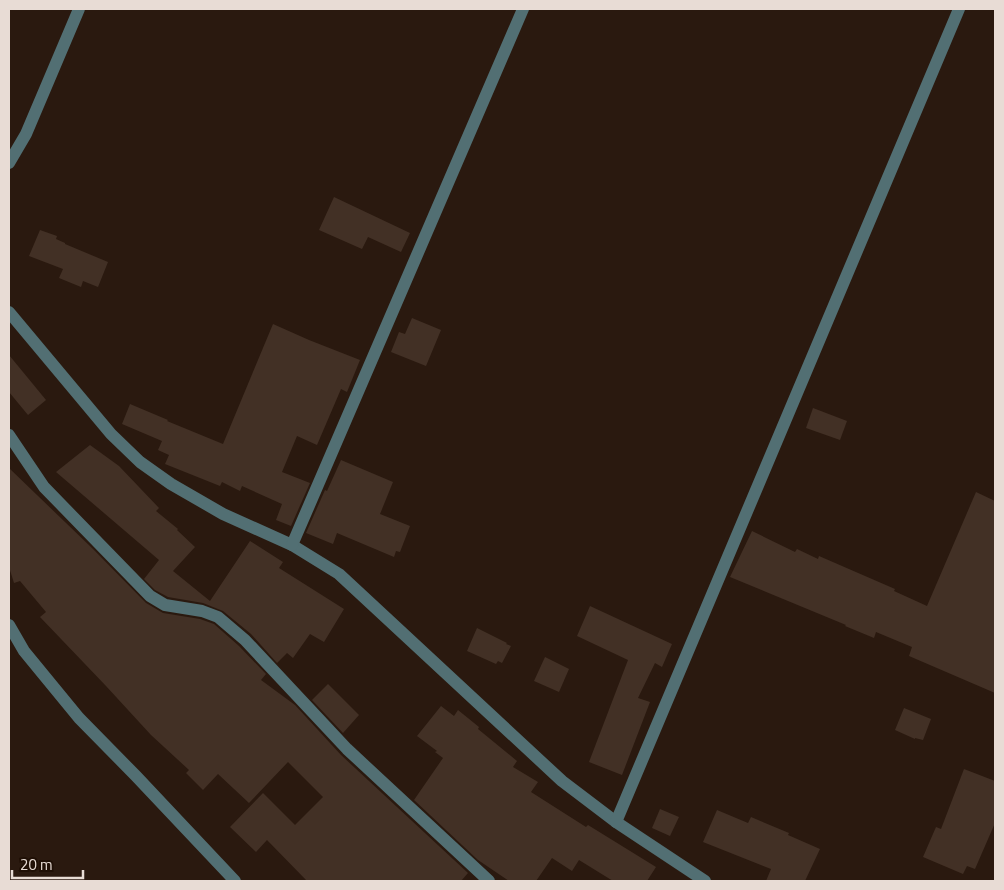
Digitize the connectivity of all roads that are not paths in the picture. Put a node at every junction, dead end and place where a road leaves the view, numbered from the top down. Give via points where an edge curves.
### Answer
1 (79, 9) edge
2 (523, 9) edge
3 (959, 9) edge
4 (9, 162) edge
5 (9, 312) edge
6 (9, 435) edge
7 (292, 545) junction
8 (9, 625) edge
9 (616, 822) junction
10 (234, 881) edge
11 (489, 881) edge
12 (705, 881) edge

1 - 4 street via 26,134
2 - 7 street
3 - 9 street
5 - 7 street via 111,434 140,462 170,484 223,514
6 - 11 street via 44,487 150,596 165,605 218,617 245,640 347,749
7 - 9 street via 339,574 562,781
8 - 10 street via 24,652 79,718
9 - 12 street

